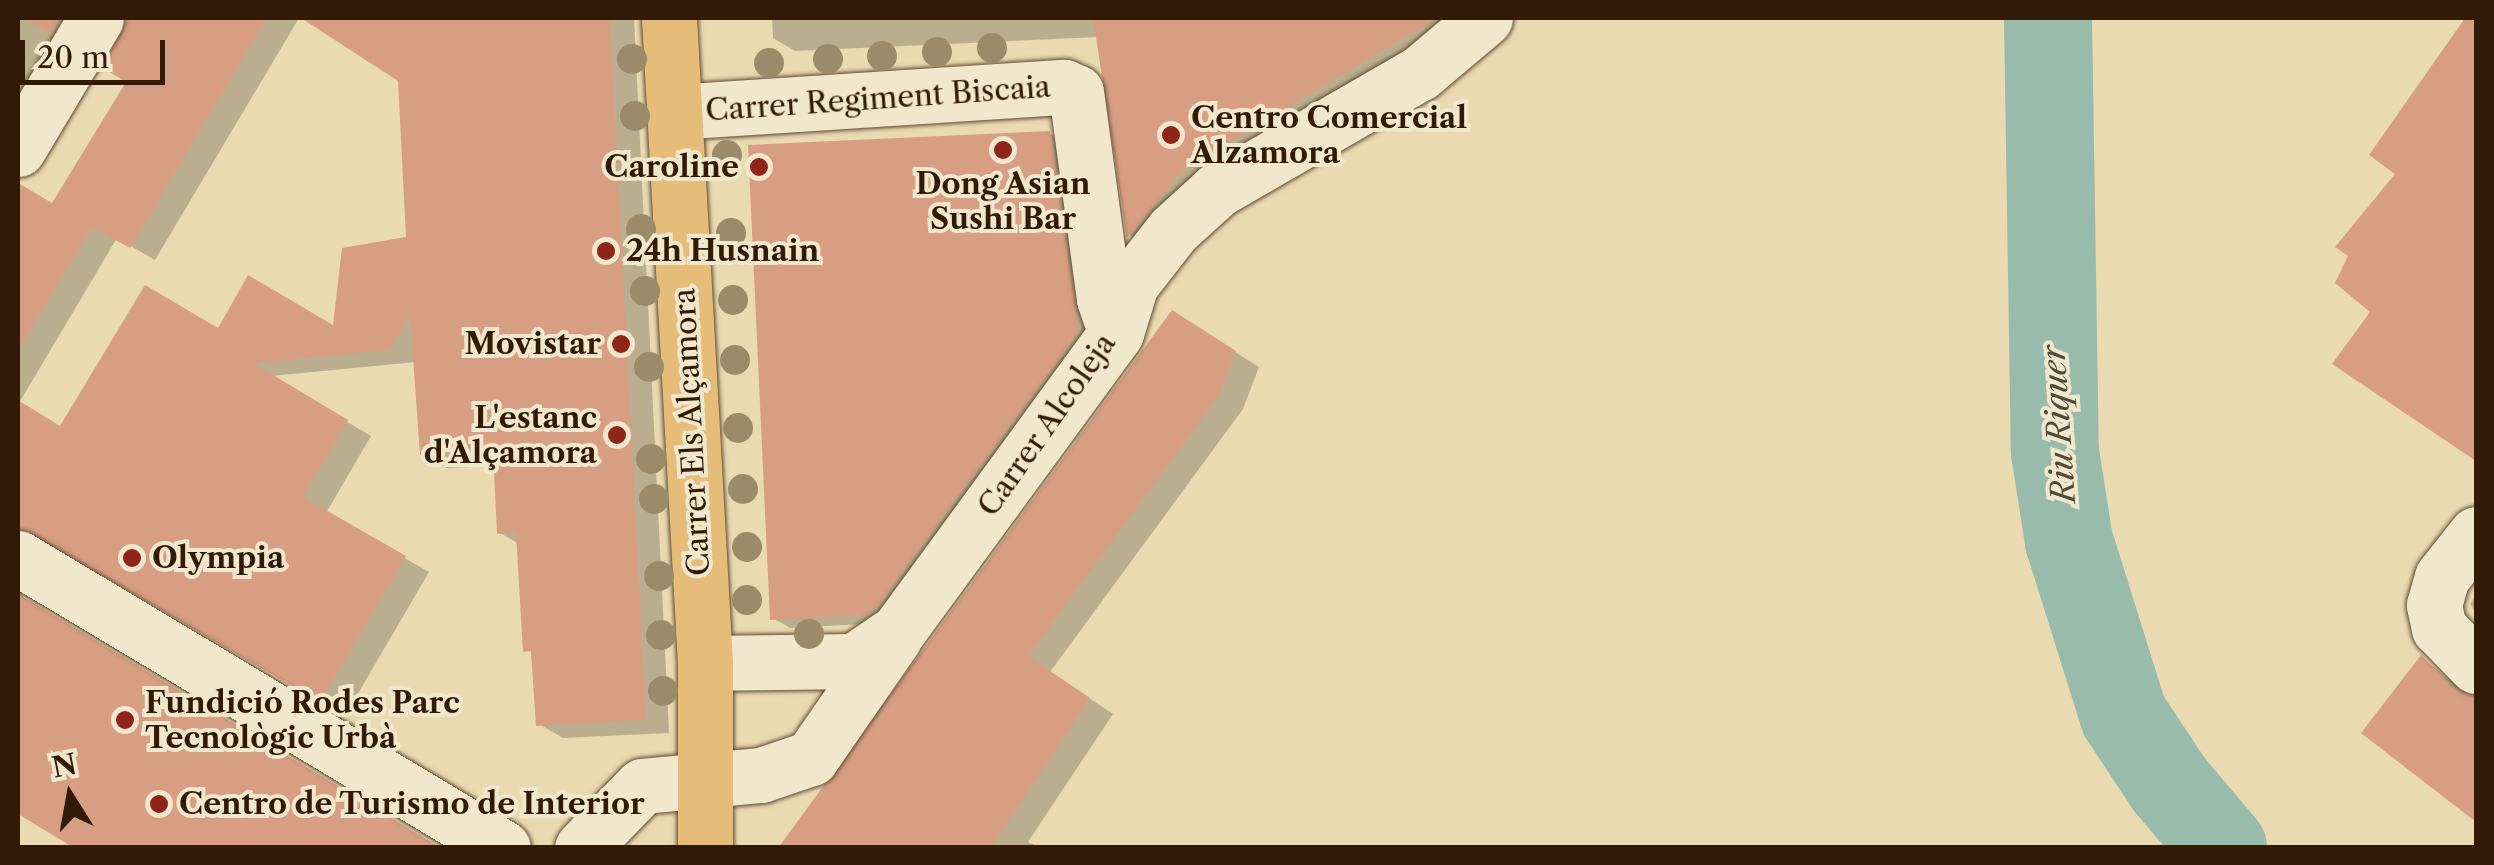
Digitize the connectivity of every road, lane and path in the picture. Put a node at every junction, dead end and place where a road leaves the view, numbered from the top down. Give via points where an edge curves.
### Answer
1 (96, 18) edge
2 (669, 18) edge
3 (1485, 18) edge
4 (673, 112) junction
5 (18, 149) edge
6 (1116, 333) junction
7 (2476, 534) edge
8 (18, 558) edge
9 (898, 631) junction
10 (2469, 661) edge
11 (705, 663) junction
12 (704, 778) junction
13 (502, 848) edge
14 (582, 848) edge
15 (705, 848) edge

1 - 5 street
2 - 4 main road, Carrer Els Alçamora
3 - 6 street, Carrer Alcoleja via 1420,74 1216,190 1146,262 1131,284
4 - 6 street, Carrer Regiment Biscaia via 1064,86 1076,92 1104,298
4 - 11 main road, Carrer Els Alçamora
6 - 9 street, Carrer Alcoleja
7 - 10 street via 2442,576 2434,605 2439,628
8 - 13 street
9 - 11 street, Carrer Alcoleja via 854,660
9 - 12 street, Carrer Alcoleja via 810,758 786,771
11 - 12 main road, Carrer Els Alçamora
12 - 14 street, Carrer Alcoleja via 642,786
12 - 15 main road, Carrer Els Alçamora

